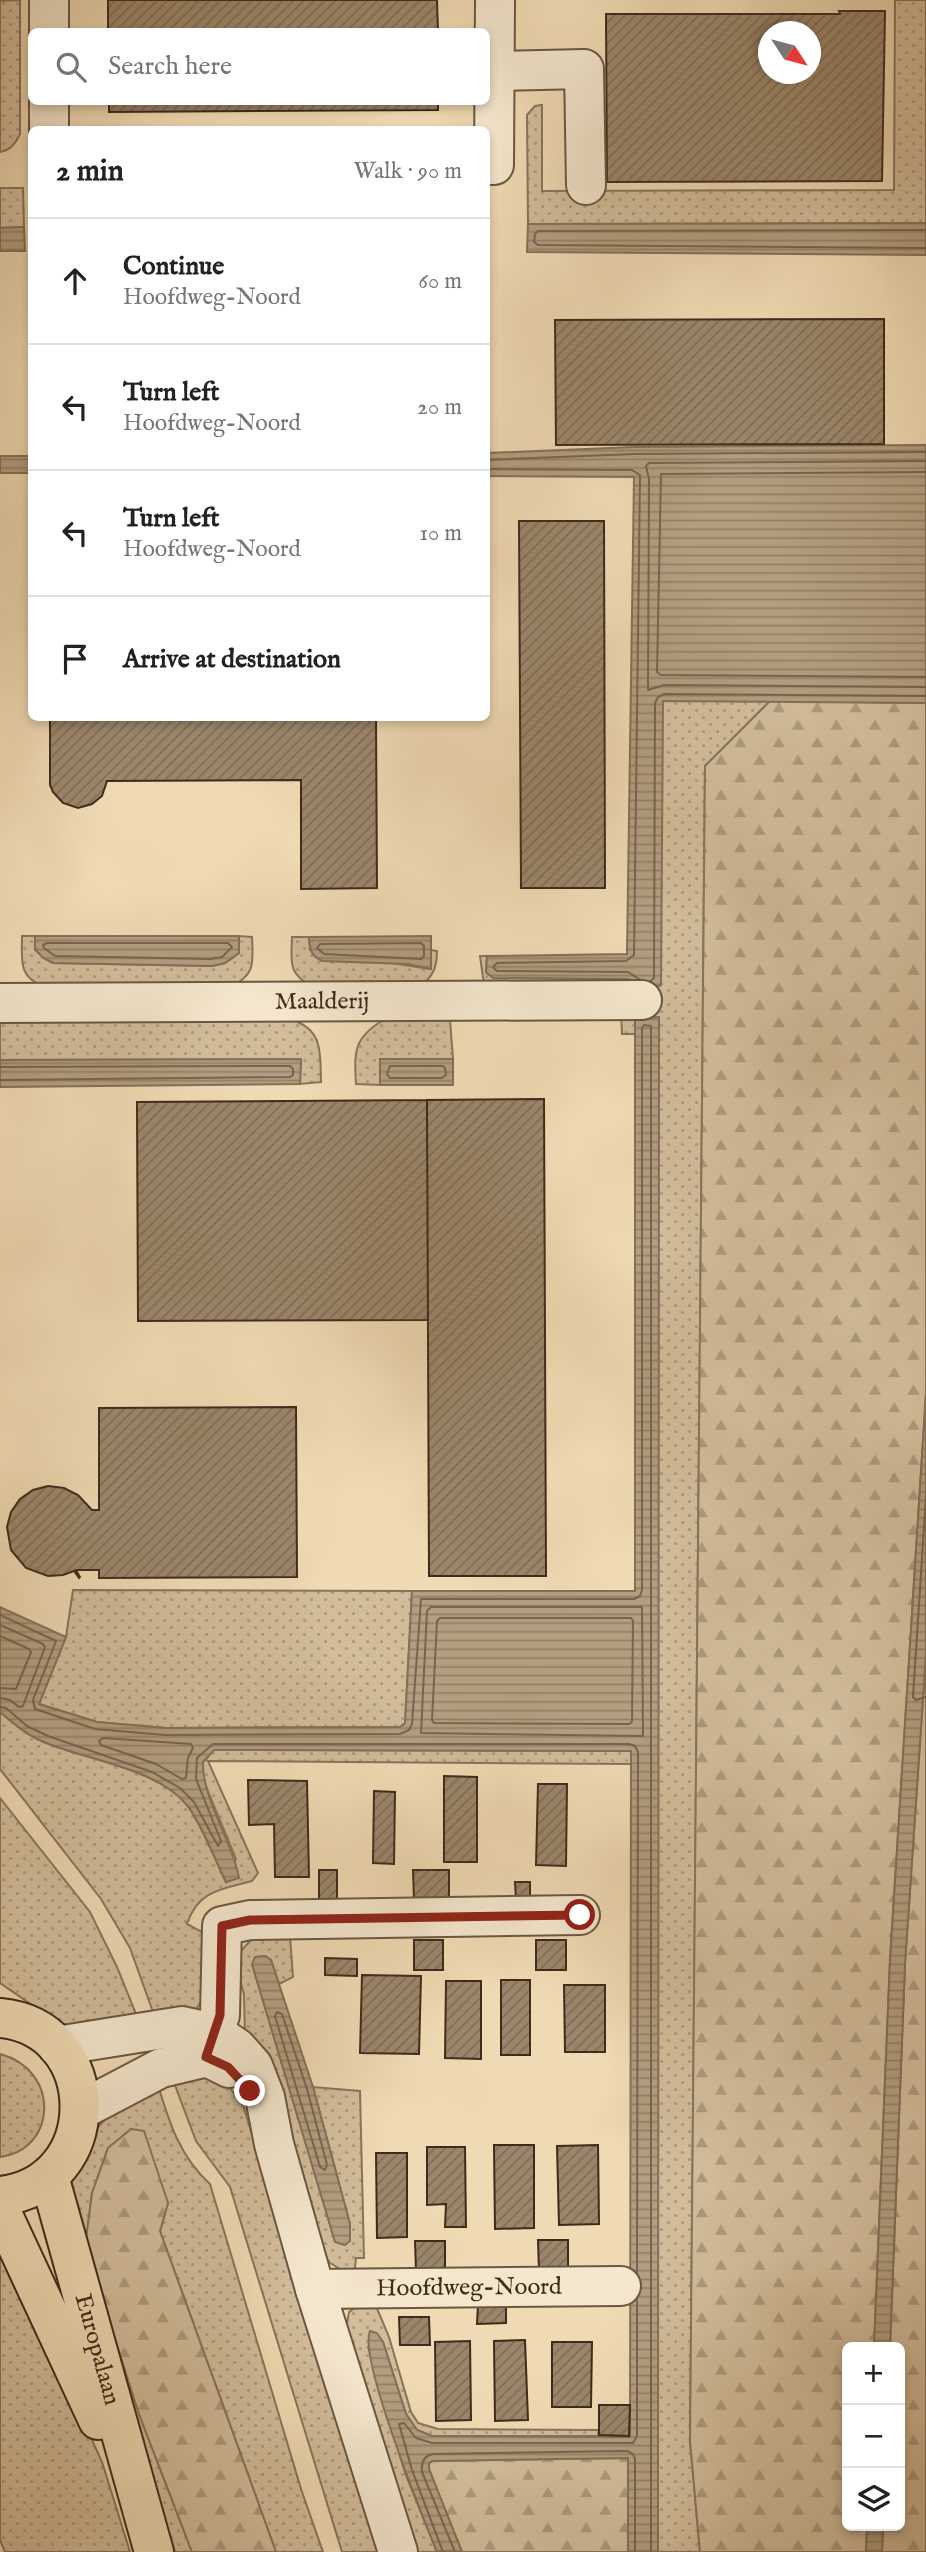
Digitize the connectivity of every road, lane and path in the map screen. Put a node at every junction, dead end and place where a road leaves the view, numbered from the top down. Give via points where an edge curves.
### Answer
1 (49, 0) edge
2 (495, 0) edge
3 (49, 28) edge
4 (494, 71) junction
5 (49, 105) edge
6 (49, 126) edge
7 (490, 166) edge
8 (586, 185) dead end
9 (642, 1000) dead end
10 (0, 1003) edge
11 (580, 1915) dead end
12 (0, 2018) edge
13 (211, 2045) junction
14 (57, 2046) junction
15 (81, 2110) junction
16 (49, 2176) junction
17 (0, 2196) edge
18 (0, 2210) edge
19 (621, 2286) dead end
20 (315, 2290) junction
21 (150, 2537) edge
22 (398, 2552) edge

1 - 3 street
2 - 4 street
4 - 7 street via 494,165
4 - 8 street via 584,69
5 - 6 street
9 - 10 street, Maalderij
11 - 13 street via 250,1920 222,1926 220,2015
12 - 14 main road via 33,2028
13 - 14 street via 182,2026
13 - 15 street
13 - 20 street via 250,2091 274,2144
14 - 15 main road via 76,2076
15 - 16 main road via 72,2146
16 - 17 main road via 23,2191
16 - 21 main road, Europalaan
18 - 21 main road, Europalaan
19 - 20 street, Hoofdweg-Noord
20 - 22 street

